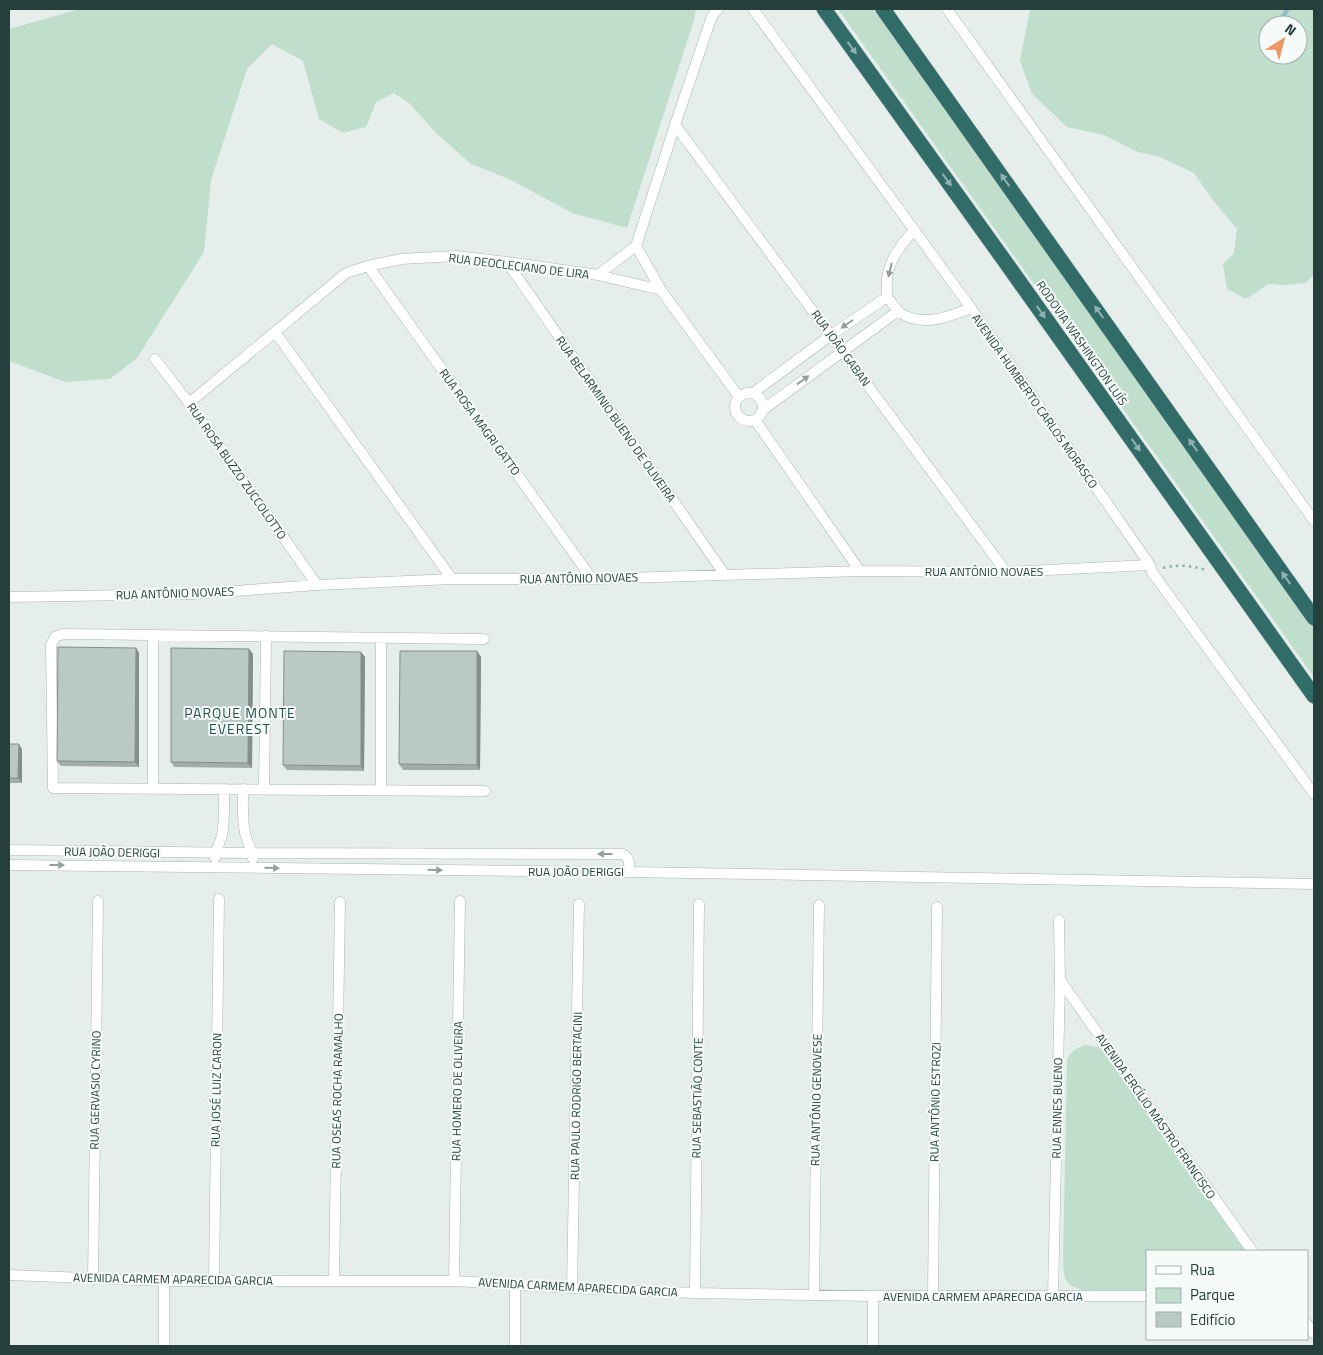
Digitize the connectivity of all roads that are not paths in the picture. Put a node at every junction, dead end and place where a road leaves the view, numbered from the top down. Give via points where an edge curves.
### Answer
1 (718, 9) edge
2 (753, 9) edge
3 (824, 9) edge
4 (884, 9) edge
5 (947, 9) edge
6 (675, 124) junction
7 (914, 230) junction
8 (636, 246) junction
9 (507, 262) junction
10 (368, 266) junction
11 (598, 275) junction
12 (661, 290) junction
13 (887, 297) junction
14 (971, 308) junction
15 (898, 311) junction
16 (275, 332) junction
17 (831, 335) junction
18 (843, 351) junction
19 (155, 360) dead end
20 (753, 393) junction
21 (739, 397) junction
22 (189, 403) junction
23 (764, 409) junction
24 (755, 420) junction
25 (1314, 521) edge
26 (1151, 569) junction
27 (860, 571) junction
28 (1006, 572) junction
29 (725, 575) junction
30 (452, 579) junction
31 (592, 579) junction
32 (317, 585) junction
33 (9, 597) edge
34 (1314, 618) edge
35 (153, 635) junction
36 (266, 636) junction
37 (381, 638) junction
38 (484, 639) dead end
39 (1314, 696) edge
40 (154, 788) junction
41 (224, 789) junction
42 (243, 789) junction
43 (264, 789) junction
44 (381, 790) junction
45 (485, 791) dead end
46 (1314, 794) edge
47 (9, 850) edge
48 (216, 853) junction
49 (252, 853) junction
50 (9, 865) edge
51 (214, 867) junction
52 (253, 868) junction
53 (629, 872) junction
54 (1314, 884) edge
55 (219, 899) dead end
56 (460, 901) dead end
57 (98, 902) dead end
58 (340, 902) dead end
59 (579, 904) dead end
60 (699, 904) dead end
61 (819, 905) dead end
62 (937, 907) dead end
63 (1058, 920) dead end
64 (1060, 980) junction
65 (1251, 1250) edge
66 (9, 1275) edge
67 (93, 1279) junction
68 (164, 1281) junction
69 (214, 1281) junction
70 (334, 1281) junction
71 (454, 1282) junction
72 (515, 1285) junction
73 (572, 1288) junction
74 (695, 1293) junction
75 (814, 1294) junction
76 (873, 1296) junction
77 (1053, 1296) junction
78 (1146, 1296) edge
79 (932, 1297) junction
80 (164, 1346) edge
81 (515, 1346) edge
82 (873, 1346) edge

1 - 6 street via 712,16
2 - 7 street, AVENIDA HUMBERTO CARLOS MORASCO
3 -> 39 highway, RODOVIA WASHINGTON LUÍS
34 -> 4 highway
5 - 25 street
6 - 8 street
6 - 17 street, RUA JOÃO GABAN
7 -> 13 street via 893,258 888,274
7 - 14 street, AVENIDA HUMBERTO CARLOS MORASCO
8 - 11 street, RUA DEOCLECIANO DE LIRA
8 - 12 street
9 - 10 street, RUA DEOCLECIANO DE LIRA via 456,256 401,259
9 - 11 street, RUA DEOCLECIANO DE LIRA
9 - 29 street, RUA BELARMINIO BUENO DE OLIVEIRA
10 - 16 street, RUA DEOCLECIANO DE LIRA via 346,273
10 - 31 street, RUA ROSA MAGRI GATTO
11 - 12 street
12 - 21 street
13 - 15 street
13 -> 17 street
14 - 15 street via 932,320 914,319
14 - 26 street, AVENIDA HUMBERTO CARLOS MORASCO
15 - 18 street
16 - 22 street, RUA DEOCLECIANO DE LIRA
16 - 30 street
17 - 18 street, RUA JOÃO GABAN
17 - 20 street
23 -> 18 street
18 - 28 street, RUA JOÃO GABAN
19 - 22 street, RUA ROSA BUZZO ZUCCOLOTTO
20 - 21 street
20 - 23 street via 761,399
21 - 24 street via 735,406 738,415 746,421
22 - 32 street, RUA ROSA BUZZO ZUCCOLOTTO
23 - 24 street
24 - 27 street
26 - 28 street, RUA ANTÔNIO NOVAES
26 - 46 street, AVENIDA HUMBERTO CARLOS MORASCO
27 - 28 street, RUA ANTÔNIO NOVAES
27 - 29 street, RUA ANTÔNIO NOVAES
29 - 31 street, RUA ANTÔNIO NOVAES
30 - 31 street, RUA ANTÔNIO NOVAES
30 - 32 street, RUA ANTÔNIO NOVAES
32 - 33 street, RUA ANTÔNIO NOVAES via 192,594
35 - 36 street
35 - 40 street
35 - 40 street via 62,634 51,645 53,788
36 - 37 street
36 - 43 street
37 - 38 street
37 - 44 street
40 - 41 street
41 - 42 street
41 - 48 street via 222,837
42 - 43 street
42 - 49 street via 244,829
43 - 44 street
44 - 45 street
47 - 48 street, RUA JOÃO DERIGGI
48 - 49 street, RUA JOÃO DERIGGI
48 - 51 street
49 - 52 street
53 -> 49 street, RUA JOÃO DERIGGI via 629,861 622,854
50 -> 51 street, RUA JOÃO DERIGGI
51 - 52 street, RUA JOÃO DERIGGI
52 -> 53 street, RUA JOÃO DERIGGI
53 - 54 street
55 - 69 street, RUA JOSÉ LUIZ CARON
56 - 71 street, RUA HOMERO DE OLIVEIRA
57 - 67 street, RUA GERVASIO CYRINO
58 - 70 street, RUA OSEAS ROCHA RAMALHO
59 - 73 street, RUA PAULO RODRIGO BERTACINI
60 - 74 street, RUA SEBASTIÃO CONTE
61 - 75 street, RUA ANTÔNIO GENOVESE
62 - 79 street, RUA ANTÔNIO ESTROZI
63 - 64 street, RUA ENNES BUENO
64 - 65 street, AVENIDA ERCÍLIO MASTRO FRANCISCO
64 - 77 street, RUA ENNES BUENO
66 - 67 street, AVENIDA CARMEM APARECIDA GARCIA
67 - 68 street, AVENIDA CARMEM APARECIDA GARCIA
68 - 69 street, AVENIDA CARMEM APARECIDA GARCIA
68 - 80 street
69 - 70 street, AVENIDA CARMEM APARECIDA GARCIA
70 - 71 street, AVENIDA CARMEM APARECIDA GARCIA
71 - 72 street, AVENIDA CARMEM APARECIDA GARCIA
72 - 73 street, AVENIDA CARMEM APARECIDA GARCIA
72 - 81 street
73 - 74 street, AVENIDA CARMEM APARECIDA GARCIA
74 - 75 street, AVENIDA CARMEM APARECIDA GARCIA
75 - 76 street, AVENIDA CARMEM APARECIDA GARCIA
76 - 79 street, AVENIDA CARMEM APARECIDA GARCIA
76 - 82 street
77 - 78 street, AVENIDA CARMEM APARECIDA GARCIA
77 - 79 street, AVENIDA CARMEM APARECIDA GARCIA

